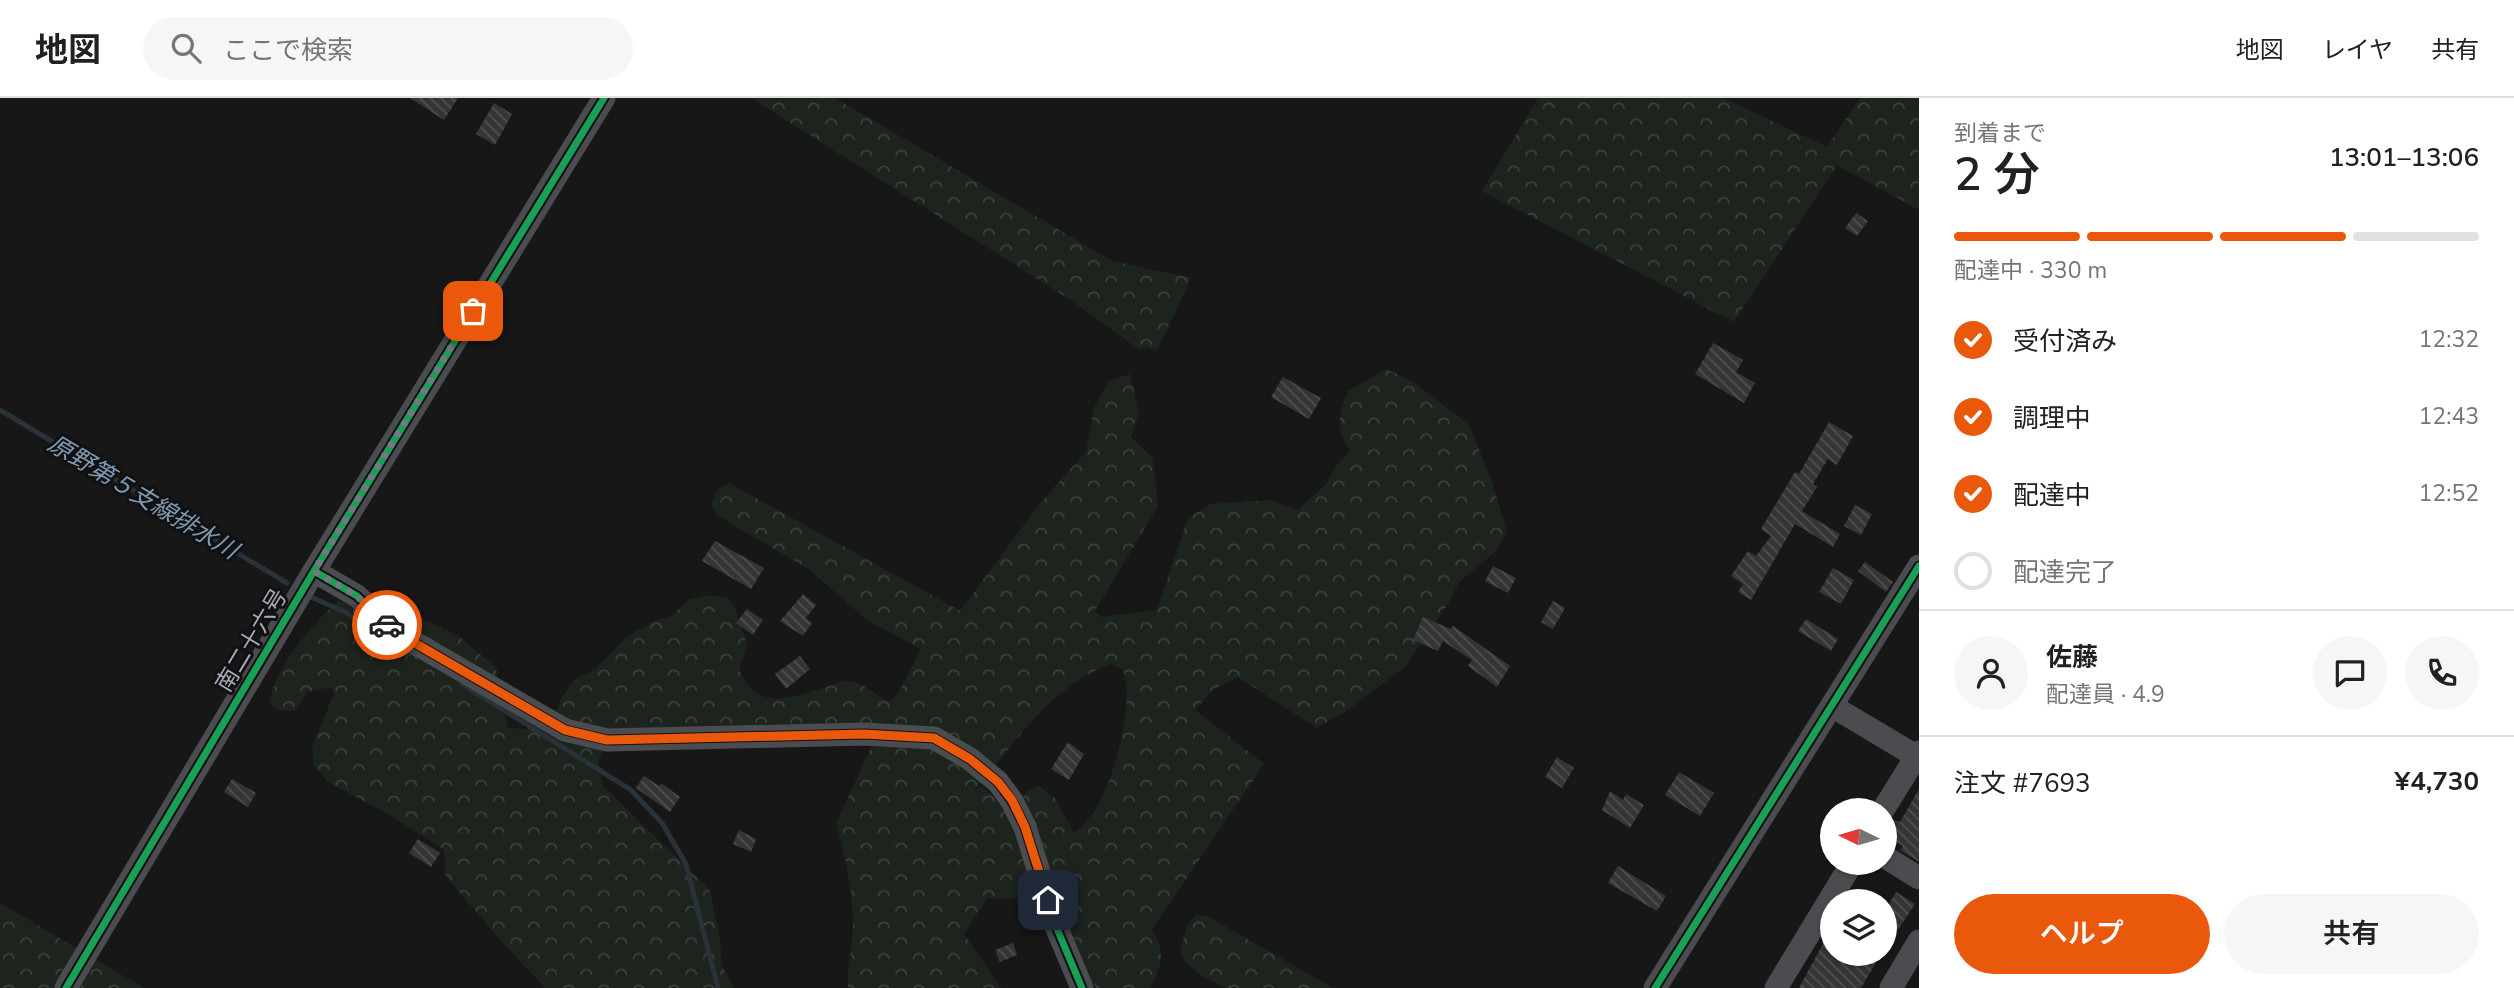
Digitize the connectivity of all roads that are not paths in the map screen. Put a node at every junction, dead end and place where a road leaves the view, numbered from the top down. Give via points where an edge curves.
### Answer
1 (604, 98) edge
2 (1919, 566) edge
3 (314, 571) junction
4 (1832, 706) junction
5 (1918, 755) edge
6 (1891, 798) edge
7 (1897, 864) edge
8 (1845, 875) edge
9 (1919, 878) edge
10 (1919, 941) edge
11 (66, 988) edge
12 (1082, 988) edge
13 (1655, 988) edge
14 (1776, 988) edge
15 (1891, 988) edge

1 - 3 street, 南二十六号
2 - 4 street
3 - 11 street, 南二十六号
3 - 12 street via 357,596 394,631 565,730 607,740 864,734 934,738 970,759 1012,800
4 - 5 street
4 - 13 street
5 - 6 street
7 - 9 street
8 - 14 street
10 - 15 street

